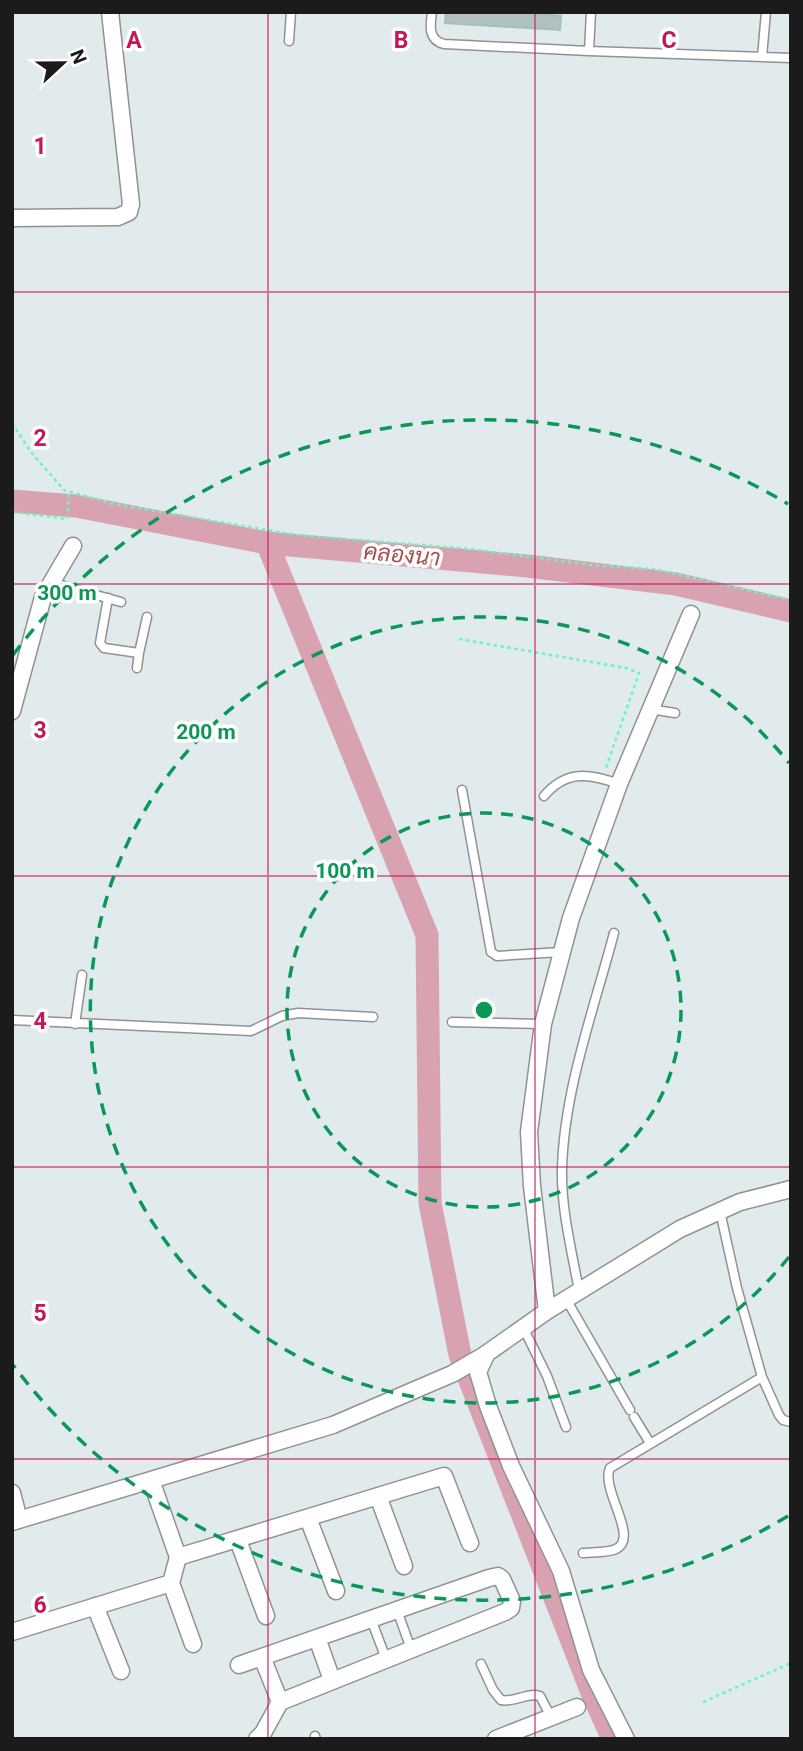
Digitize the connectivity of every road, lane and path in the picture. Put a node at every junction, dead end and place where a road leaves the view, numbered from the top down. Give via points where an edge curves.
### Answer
1 (110, 12) edge
2 (291, 12) edge
3 (432, 12) edge
4 (592, 12) edge
5 (766, 12) edge
6 (289, 41) dead end
7 (589, 51) junction
8 (762, 57) junction
9 (791, 58) edge
10 (12, 218) edge
11 (12, 423) edge
12 (69, 493) junction
13 (12, 512) edge
14 (73, 546) dead end
15 (50, 582) junction
16 (108, 598) junction
17 (791, 600) edge
18 (121, 603) dead end
19 (691, 614) dead end
20 (147, 617) dead end
21 (458, 639) dead end
22 (139, 653) junction
23 (137, 668) dead end
24 (650, 709) junction
25 (12, 711) edge
26 (675, 713) dead end
27 (602, 778) junction
28 (619, 784) junction
29 (462, 789) dead end
30 (544, 796) dead end
31 (614, 933) dead end
32 (561, 952) junction
33 (82, 975) dead end
34 (373, 1017) dead end
35 (12, 1020) edge
36 (452, 1022) dead end
37 (75, 1024) junction
38 (543, 1024) junction
39 (791, 1189) edge
40 (720, 1211) junction
41 (572, 1295) junction
42 (547, 1311) junction
43 (523, 1327) junction
44 (485, 1354) junction
45 (762, 1377) junction
46 (791, 1422) edge
47 (566, 1427) dead end
48 (650, 1443) junction
49 (151, 1480) junction
50 (12, 1493) edge
51 (378, 1496) junction
52 (308, 1518) junction
53 (16, 1521) edge
54 (238, 1540) junction
55 (470, 1544) dead end
56 (583, 1553) dead end
57 (178, 1557) junction
58 (404, 1566) dead end
59 (171, 1583) junction
60 (336, 1591) dead end
61 (95, 1606) junction
62 (397, 1610) junction
63 (266, 1616) dead end
64 (371, 1619) junction
65 (12, 1632) edge
66 (317, 1638) junction
67 (193, 1644) dead end
68 (411, 1649) junction
69 (262, 1657) junction
70 (386, 1659) junction
71 (791, 1662) edge
72 (481, 1664) dead end
73 (239, 1665) dead end
74 (121, 1671) dead end
75 (332, 1680) junction
76 (280, 1702) junction
77 (703, 1702) dead end
78 (577, 1707) dead end
79 (551, 1717) junction
80 (257, 1739) edge
81 (496, 1739) edge
82 (626, 1739) edge

1 - 10 street via 129,212 118,218
2 - 6 lane
3 - 7 lane via 431,32 444,44
4 - 7 lane
5 - 8 lane
7 - 8 lane
8 - 9 lane
11 - 12 path via 30,451
12 - 13 path via 67,519
12 - 17 path via 297,535 654,569
14 - 15 street
15 - 16 lane
15 - 25 street
16 - 18 lane
16 - 22 lane via 101,646
19 - 24 street
20 - 22 lane
21 - 27 path via 639,673
22 - 23 lane
24 - 26 lane
24 - 28 street
27 - 28 lane
27 - 30 lane via 573,776 553,785
28 - 32 street
29 - 32 lane via 491,952 497,956
31 - 41 lane via 567,1117 562,1170
32 - 38 street
33 - 37 lane
34 - 37 lane via 298,1013 251,1031
35 - 37 lane
36 - 38 lane
38 - 42 street via 529,1132
39 - 40 street
40 - 41 street via 680,1229
40 - 45 lane
41 - 42 street
41 - 48 lane
42 - 43 street
43 - 44 street
43 - 47 lane
44 - 49 street via 453,1374 333,1425
44 - 82 street via 478,1372 488,1406 524,1497 538,1517 561,1571 591,1670
45 - 46 lane via 779,1415
45 - 48 lane
48 - 56 lane via 619,1460 606,1475 625,1534 621,1545
49 - 53 street
49 - 57 street
50 - 53 street
51 - 52 street
51 - 55 street via 444,1476
51 - 58 street
52 - 54 street
52 - 60 street
54 - 57 street
54 - 63 street
57 - 59 street
59 - 61 street
59 - 67 street
61 - 65 street
61 - 74 street
62 - 64 street
62 - 68 lane
62 - 68 street via 498,1576 512,1601 505,1612
64 - 66 street
64 - 70 lane
66 - 69 street
66 - 75 street
68 - 70 street
69 - 73 street
69 - 76 street
70 - 75 street
71 - 77 path
72 - 79 lane via 501,1700 540,1696
75 - 76 street
76 - 80 street
78 - 79 street
79 - 81 street

